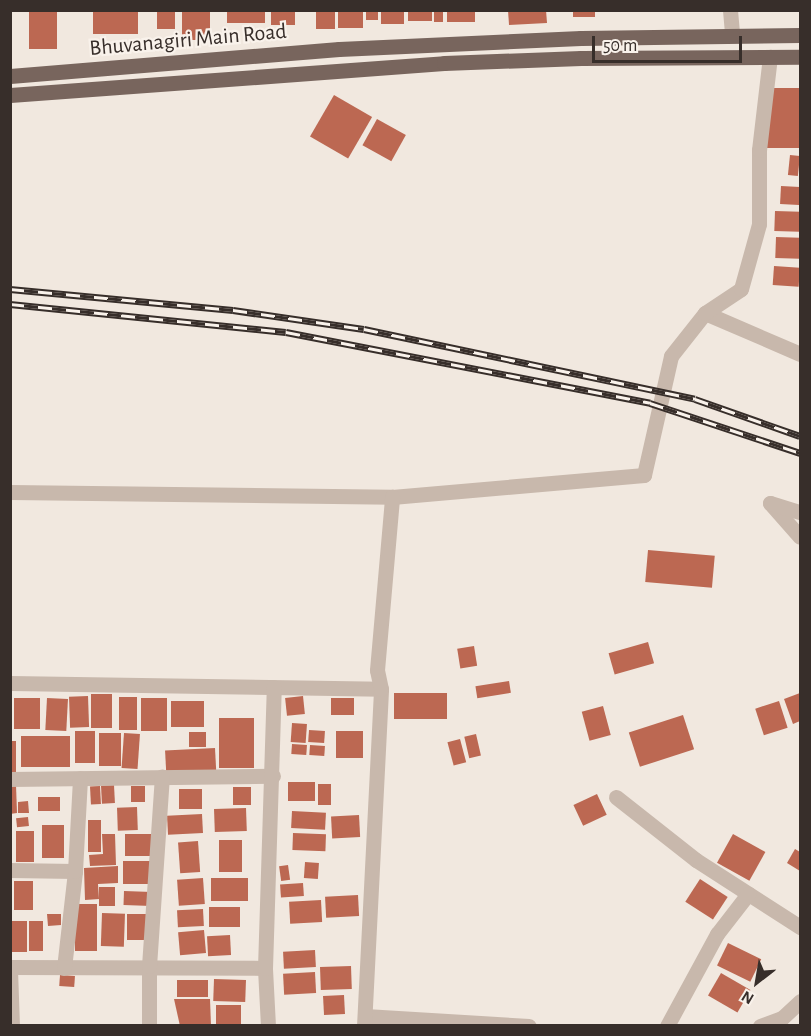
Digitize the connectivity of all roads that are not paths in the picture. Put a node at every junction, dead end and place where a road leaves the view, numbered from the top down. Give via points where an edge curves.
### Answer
1 (730, 10) edge
2 (732, 34) junction
3 (801, 35) edge
4 (770, 57) junction
5 (801, 57) edge
6 (10, 76) edge
7 (10, 95) edge
8 (705, 313) junction
9 (801, 354) edge
10 (10, 492) edge
11 (392, 497) junction
12 (801, 512) edge
13 (801, 537) edge
14 (10, 683) edge
15 (274, 687) junction
16 (381, 689) junction
17 (162, 776) junction
18 (273, 776) junction
19 (80, 778) junction
20 (10, 779) edge
21 (616, 797) dead end
22 (10, 870) edge
23 (75, 871) junction
24 (748, 894) junction
25 (801, 927) edge
26 (149, 966) junction
27 (10, 968) edge
28 (64, 968) junction
29 (265, 968) junction
30 (801, 1001) edge
31 (365, 1021) edge
32 (12, 1026) edge
33 (149, 1026) edge
34 (268, 1026) edge
35 (529, 1026) edge
36 (667, 1026) edge
37 (760, 1026) edge

1 - 2 street
2 - 3 main road, Bhuvanagiri Main Road
2 - 6 main road, Bhuvanagiri Main Road via 339,49
4 - 5 main road, Bhuvanagiri Main Road
4 - 7 main road, Bhuvanagiri Main Road via 444,63
4 - 8 street via 759,150 759,224 741,289
8 - 9 street
8 - 11 street via 671,356 644,475
10 - 11 street
11 - 16 street via 377,670
12 - 13 street via 770,502
14 - 15 street
15 - 16 street
15 - 18 street
16 - 31 street
17 - 18 street
17 - 19 street
17 - 26 street
18 - 29 street
19 - 20 street
19 - 23 street
21 - 24 street
22 - 23 street
23 - 28 street
24 - 25 street
24 - 36 street via 717,934
26 - 28 street
26 - 29 street
26 - 33 street
27 - 28 street
27 - 32 street
29 - 34 street
30 - 37 street via 782,1018
31 - 35 street

